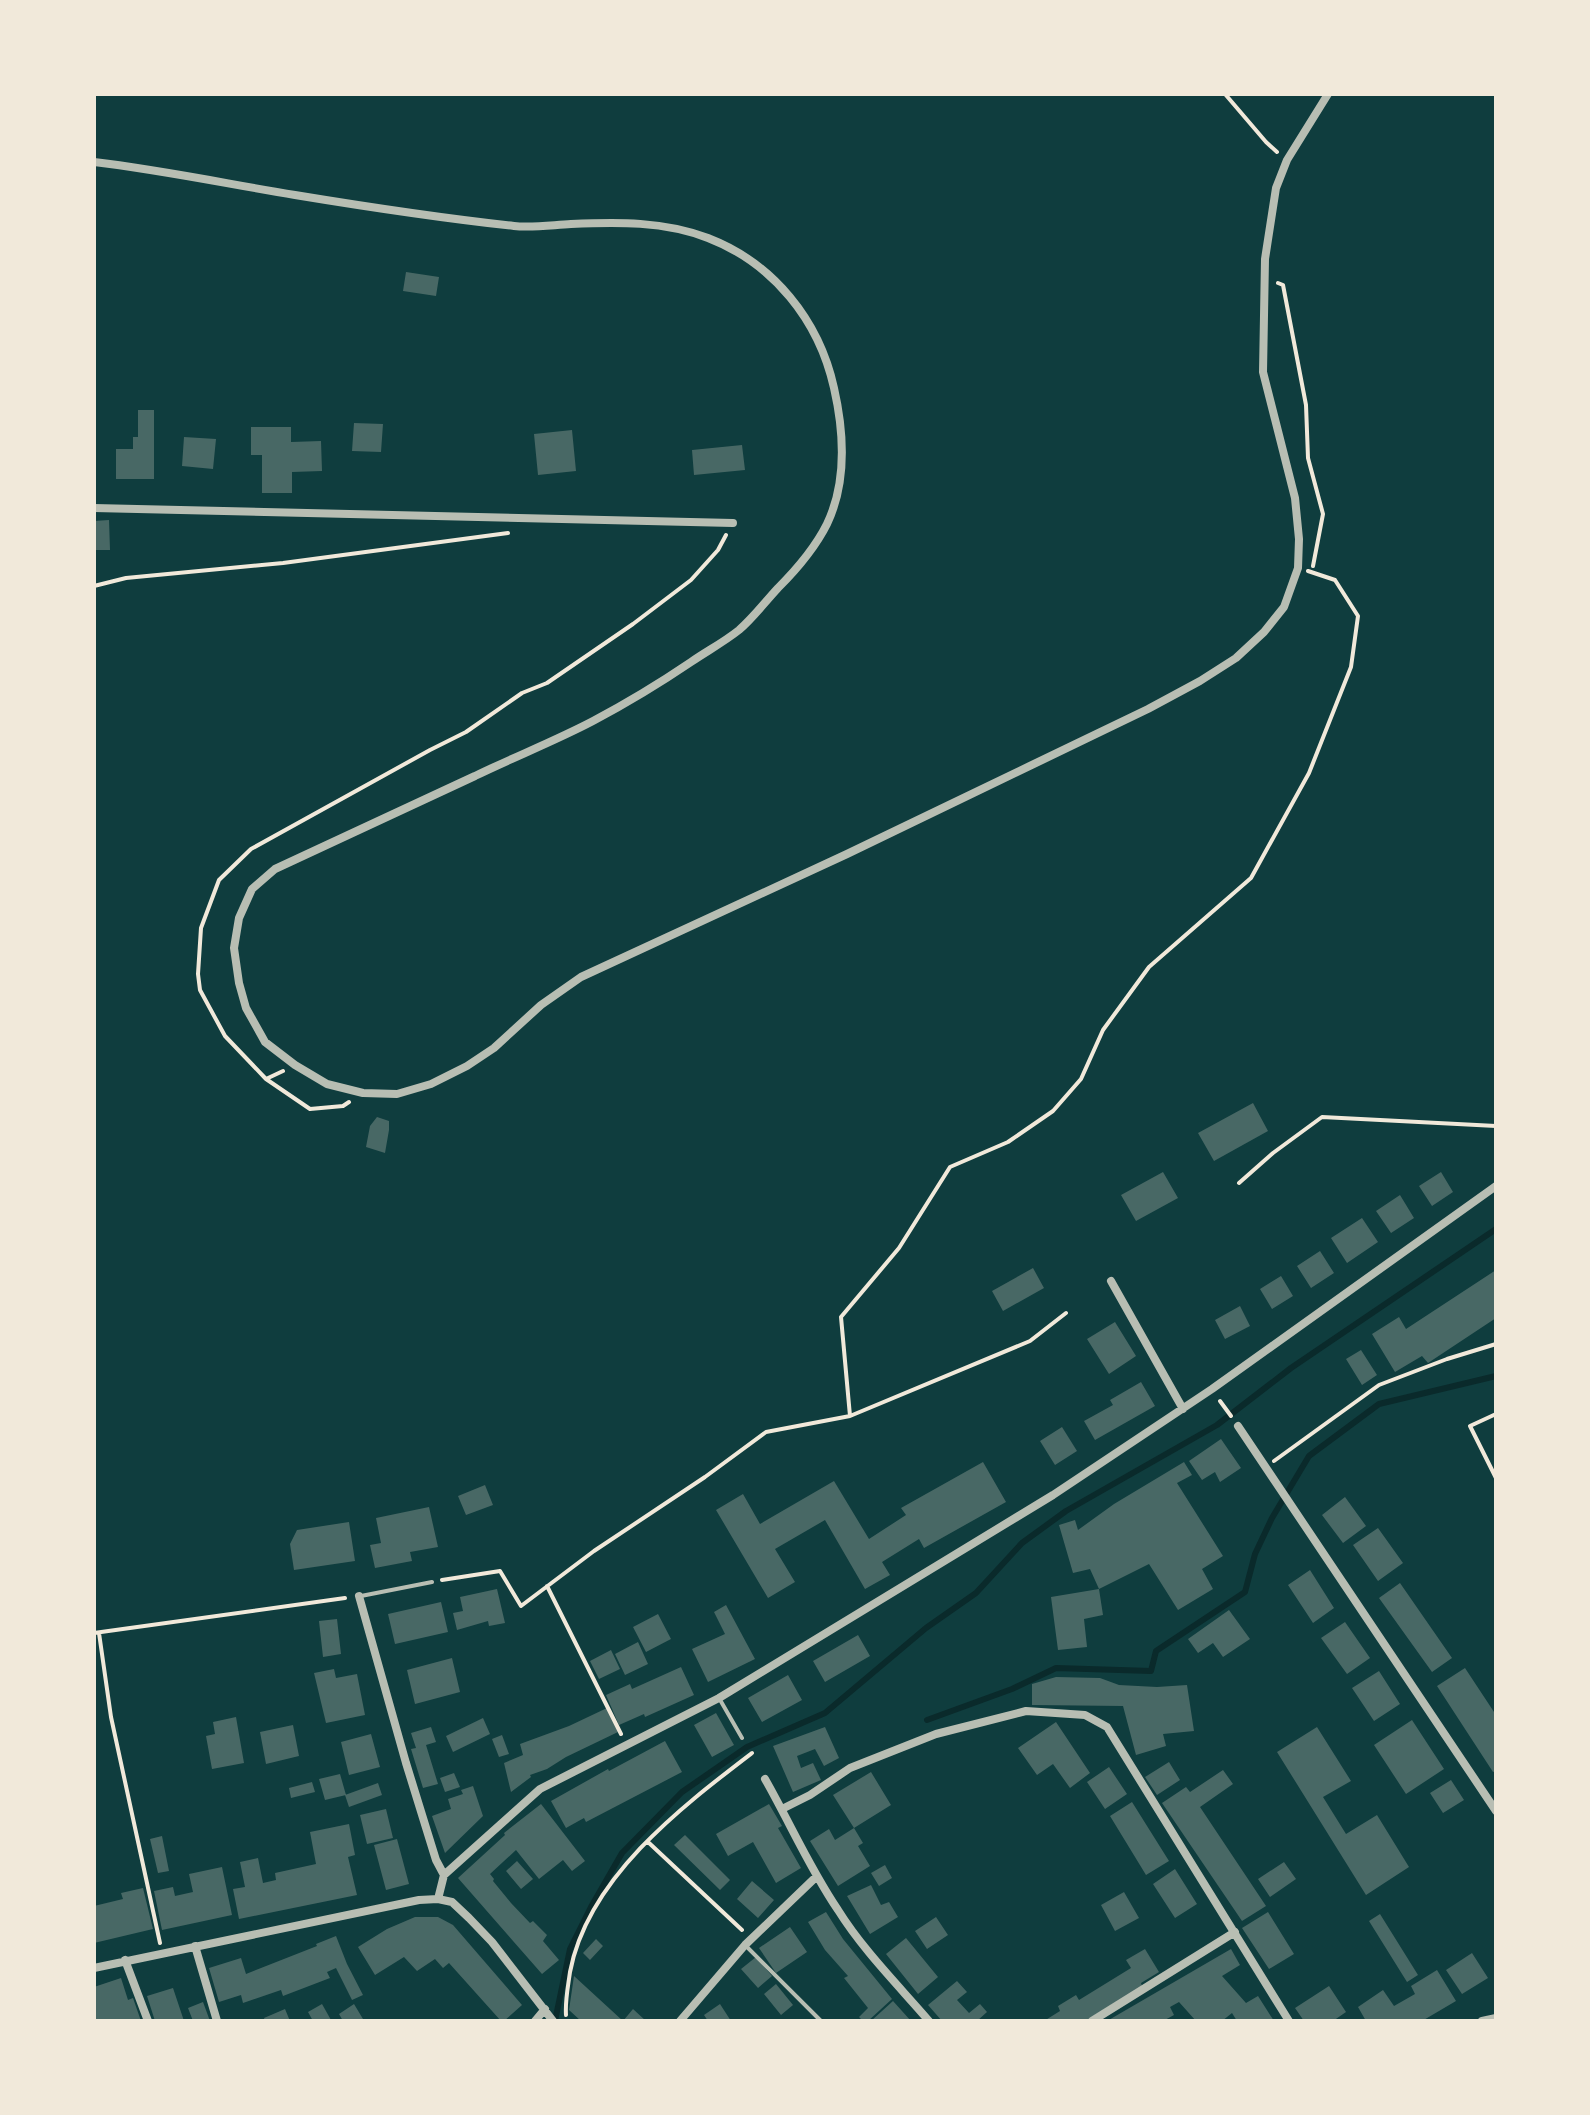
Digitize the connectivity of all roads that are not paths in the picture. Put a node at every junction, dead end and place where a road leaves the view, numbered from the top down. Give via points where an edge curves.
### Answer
1 (1328, 94) edge
2 (94, 162) edge
3 (94, 508) edge
4 (733, 523) dead end
5 (1496, 1186) edge
6 (1111, 1281) dead end
7 (1183, 1409) junction
8 (1238, 1426) dead end
9 (432, 1582) road end
10 (359, 1596) joint
11 (719, 1698) junction
12 (742, 1738) road end
13 (765, 1779) dead end
14 (782, 1809) junction
15 (1496, 1811) edge
16 (444, 1875) junction
17 (817, 1876) junction
18 (438, 1899) junction
19 (1235, 1932) junction
20 (749, 1942) junction
21 (195, 1946) junction
22 (125, 1960) junction
23 (94, 1968) edge
24 (545, 2009) junction
25 (1496, 2018) edge
26 (552, 2020) edge
27 (148, 2021) edge
28 (217, 2021) edge
29 (535, 2021) edge
30 (680, 2021) edge
31 (821, 2021) edge
32 (929, 2021) edge
33 (1092, 2021) edge
34 (1289, 2021) edge
35 (1482, 2021) edge

1 - 2 street via 1276,188 1265,259 1263,372 1295,498 1299,539 1298,568 1284,607 1264,632 1236,658 1148,709 581,977 467,1066 397,1094 327,1084 265,1042 246,1008 234,948 252,889 275,869 594,720 739,630 817,544 829,521 841,465 829,366 803,314 765,270 707,238 674,228 636,223 522,227 442,218
3 - 4 street
5 - 7 street
6 - 7 street
7 - 11 street via 1053,1495
8 - 15 street
9 - 10 lane
10 - 16 street
11 - 12 lane
11 - 16 street via 540,1789
13 - 14 street
14 - 17 street
14 - 19 street via 850,1768 951,1730 1026,1711 1085,1715 1107,1727
16 - 18 street
17 - 20 street
17 - 32 street via 858,1938
18 - 21 street
18 - 24 street via 452,1902 469,1918
19 - 33 street
19 - 34 street
20 - 30 street
20 - 31 lane
21 - 22 street
21 - 28 street
22 - 23 street
22 - 27 street
24 - 26 street
24 - 29 street
25 - 35 street

